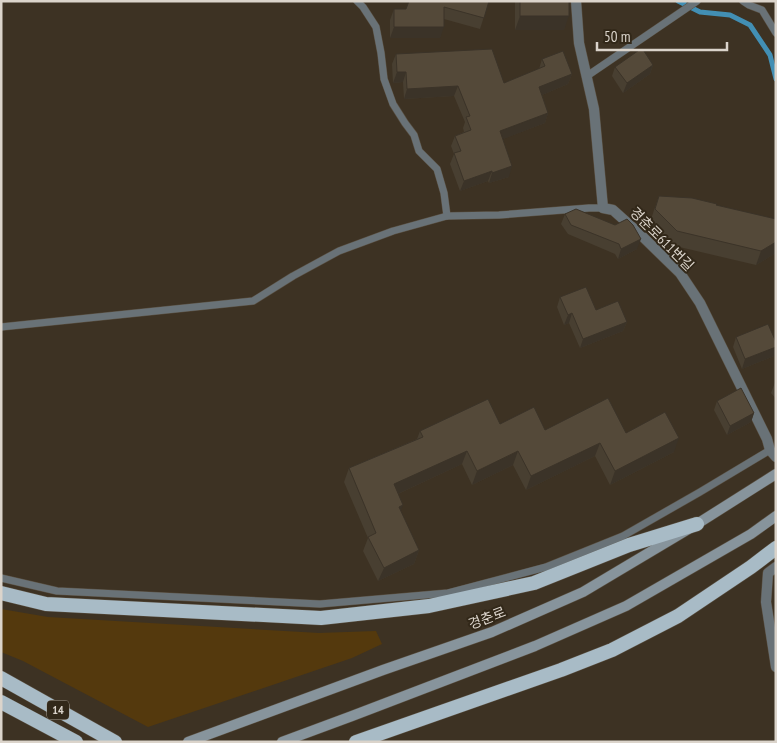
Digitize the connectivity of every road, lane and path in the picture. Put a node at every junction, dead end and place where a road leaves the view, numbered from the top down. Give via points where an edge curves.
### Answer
1 (357, 1) edge
2 (576, 1) edge
3 (697, 1) edge
4 (743, 1) edge
5 (776, 33) edge
6 (587, 76) junction
7 (603, 208) junction
8 (447, 216) junction
9 (1, 327) edge
10 (773, 453) edge
11 (776, 474) edge
12 (776, 516) edge
13 (697, 524) junction
14 (772, 551) edge
15 (776, 567) edge
16 (1, 578) edge
17 (1, 593) edge
18 (776, 667) edge
19 (1, 678) edge
20 (1, 702) edge
21 (76, 742) edge
22 (115, 742) edge
23 (188, 742) edge
24 (282, 742) edge
25 (356, 742) edge

1 - 8 lane via 376,27 384,79 393,104 414,135 419,151 437,169
2 - 6 street via 579,43
3 - 6 lane
4 - 5 lane via 762,10
6 - 7 street via 594,109
7 - 8 lane
7 - 10 street, 경춘로611번길 via 613,210 680,274 700,303
8 - 9 lane via 339,251 253,301
10 - 16 lane via 623,536 546,567 448,593 320,604 57,591
11 - 13 main road, 경춘로
12 - 24 main road via 751,534 626,606 535,646
13 - 17 highway via 534,583 430,606 321,618 46,604
13 - 23 main road, 경춘로 via 583,592 492,632
14 - 25 highway via 678,616 612,650
15 - 18 street via 768,573 766,602
19 - 22 highway, 14
20 - 21 highway, 14

